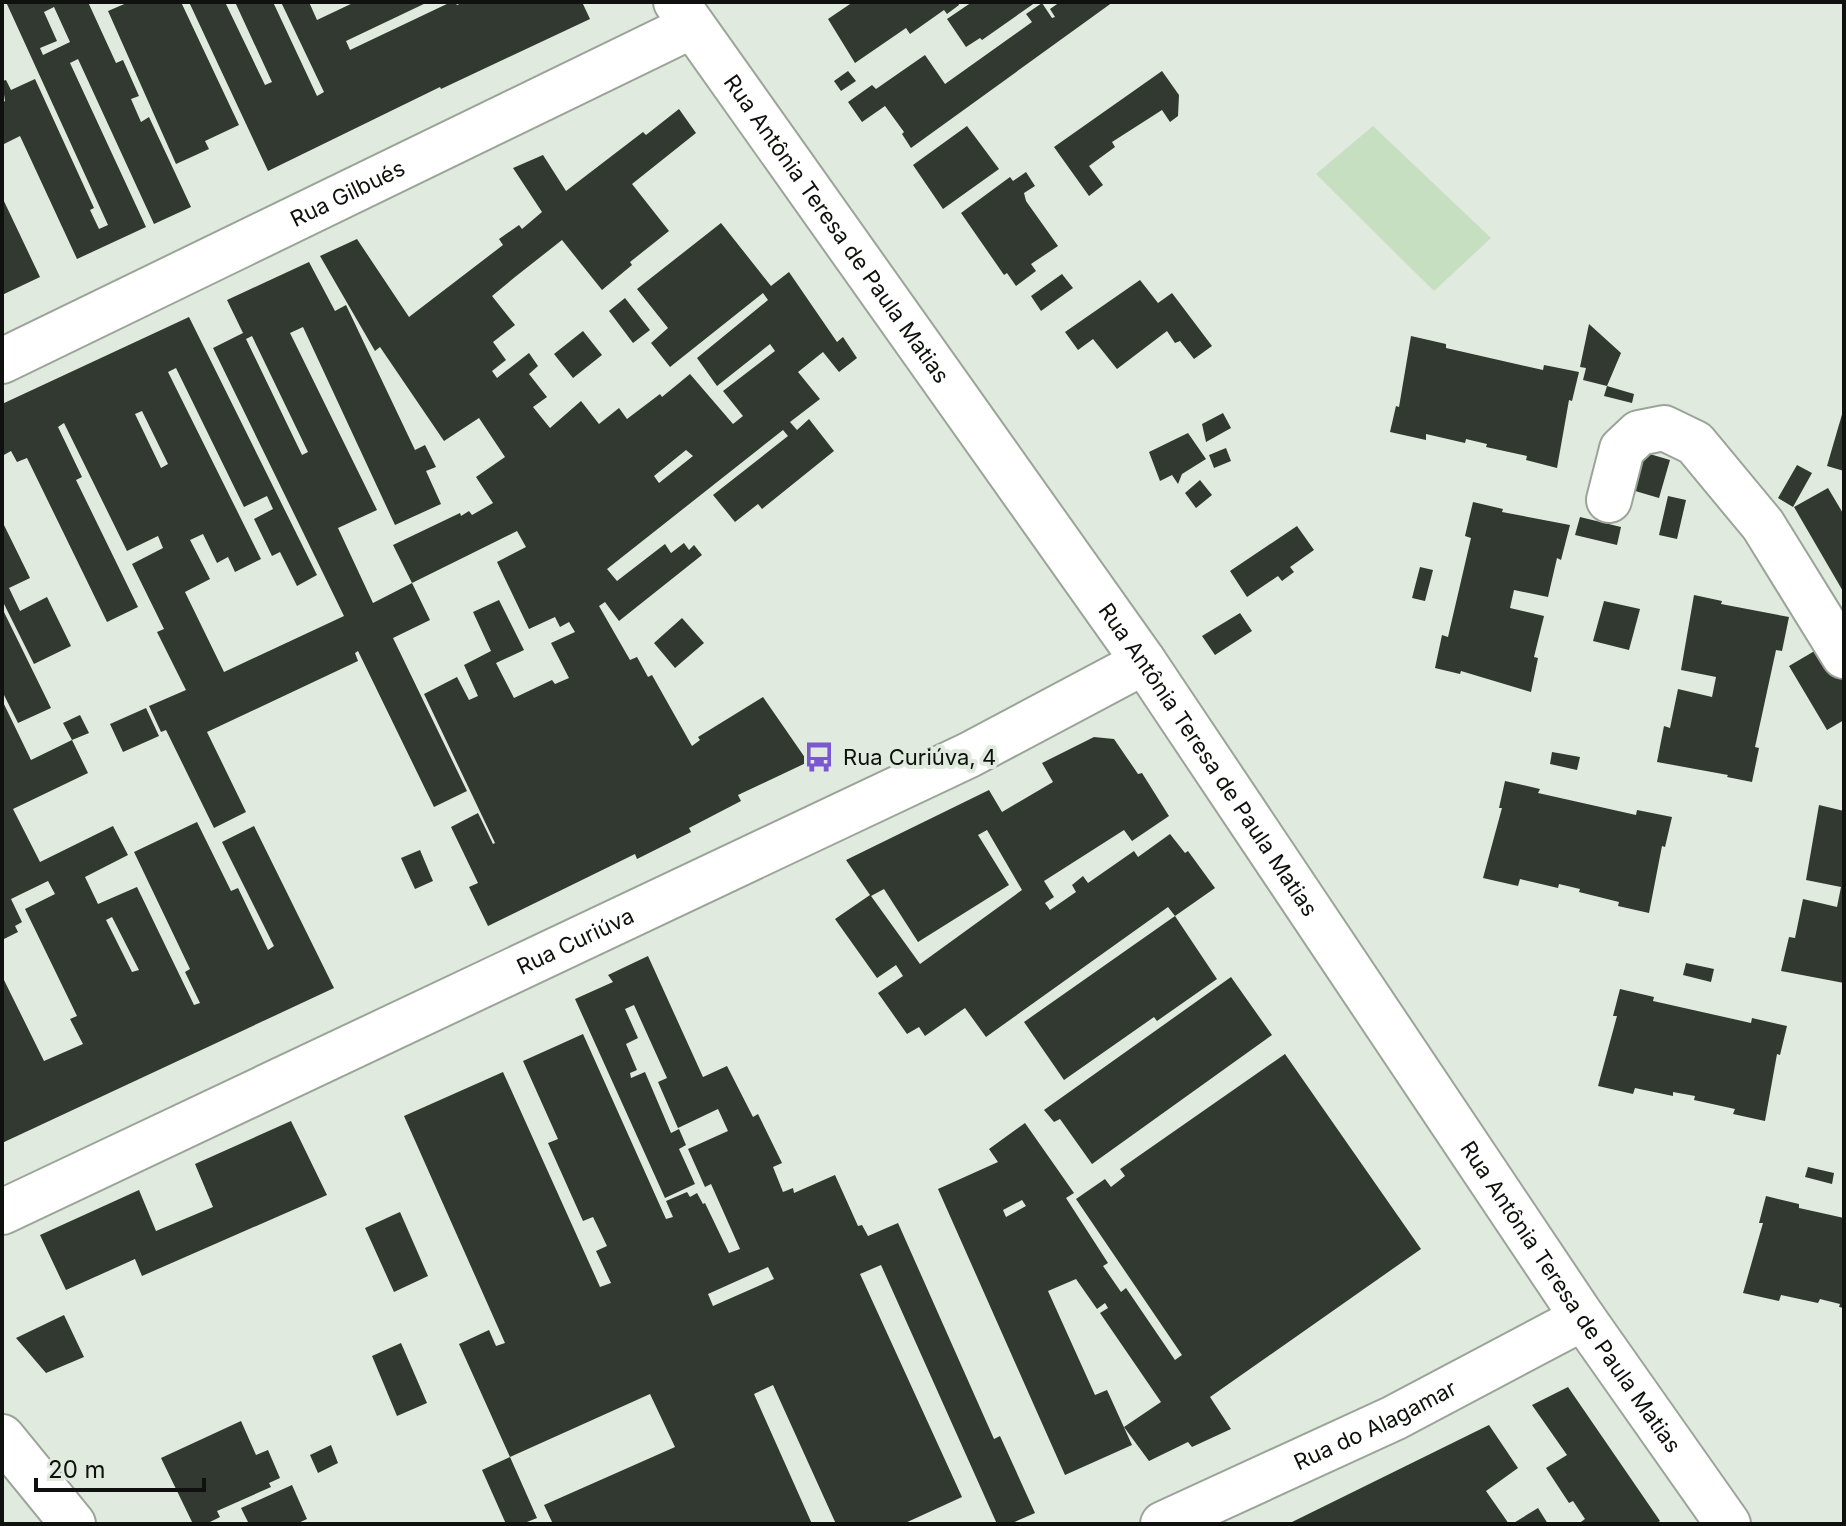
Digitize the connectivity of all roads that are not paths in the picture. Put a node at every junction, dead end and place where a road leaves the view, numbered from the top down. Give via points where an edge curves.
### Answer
1 (684, 14) edge
2 (2, 361) edge
3 (1609, 500) dead end
4 (1844, 656) edge
5 (1144, 662) junction
6 (2, 1212) edge
7 (1583, 1318) junction
8 (2, 1437) edge
9 (73, 1524) edge
10 (1163, 1524) edge
11 (1728, 1524) edge

1 - 2 street, Rua Gilbués
1 - 5 street, Rua Antônia Teresa de Paula Matias
3 - 4 street via 1622,449 1639,433 1664,428 1695,443 1763,525
5 - 6 street, Rua Curiúva via 969,755
5 - 7 street, Rua Antônia Teresa de Paula Matias
7 - 10 street, Rua do Alagamar via 1394,1418
7 - 11 street, Rua Antônia Teresa de Paula Matias
8 - 9 street

